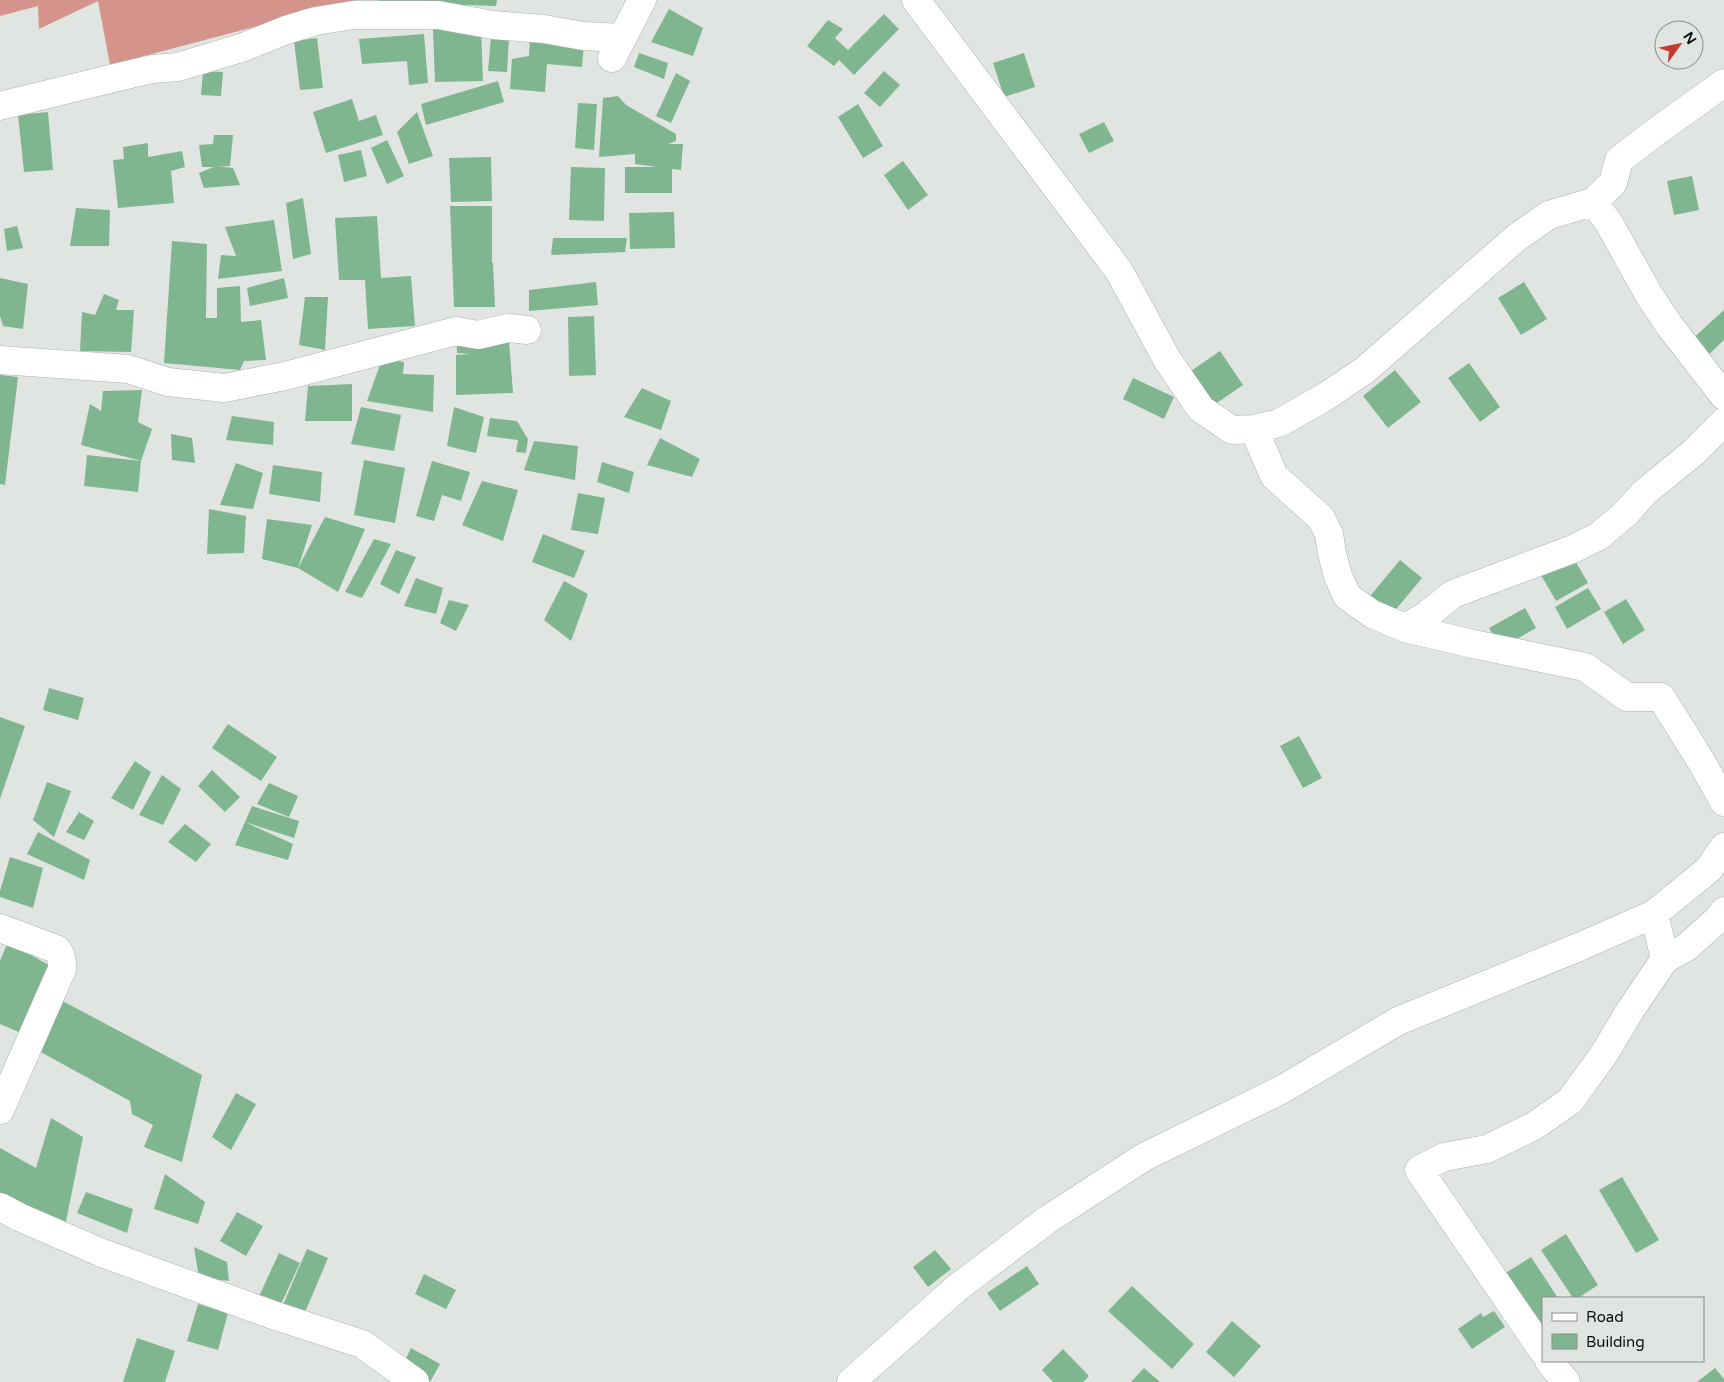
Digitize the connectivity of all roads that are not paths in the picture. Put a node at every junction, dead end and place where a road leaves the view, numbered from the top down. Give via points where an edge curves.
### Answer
1 (642, 0) edge
2 (916, 0) edge
3 (1724, 83) edge
4 (0, 106) edge
5 (1593, 202) junction
6 (527, 330) dead end
7 (0, 360) edge
8 (1724, 396) edge
9 (1724, 422) edge
10 (1254, 429) junction
11 (1405, 628) junction
12 (1724, 802) edge
13 (1724, 847) edge
14 (1724, 911) edge
15 (1654, 914) junction
16 (0, 928) edge
17 (1665, 959) junction
18 (0, 1110) edge
19 (0, 1206) edge
20 (1542, 1350) edge
21 (1551, 1362) edge
22 (415, 1382) edge
23 (851, 1382) edge
24 (1566, 1382) edge

1 - 4 street via 617,48 583,36 438,15 353,15 316,21 178,67 114,78
2 - 10 street via 1119,271 1168,361 1201,409 1232,430
3 - 5 street via 1619,160 1613,183
5 - 8 street via 1609,223 1668,324
5 - 10 street via 1549,215 1502,250 1365,370 1279,423
6 - 7 street via 508,328 478,335 456,330 286,376 224,388 168,382 128,369
9 - 11 street via 1599,536 1557,556 1453,594
10 - 11 street via 1274,476 1321,518 1329,534 1334,561 1347,596 1372,614
11 - 12 street via 1585,666 1627,697 1661,697
13 - 15 street via 1709,869
14 - 17 street via 1687,947
15 - 17 street
15 - 23 street via 1398,1021 1281,1090 1144,1157 1047,1220 958,1287
16 - 18 street via 56,949 62,959 62,969
17 - 20 street via 1570,1101 1534,1126 1487,1149 1444,1157 1419,1170
19 - 22 street via 102,1253 362,1344
21 - 24 street

